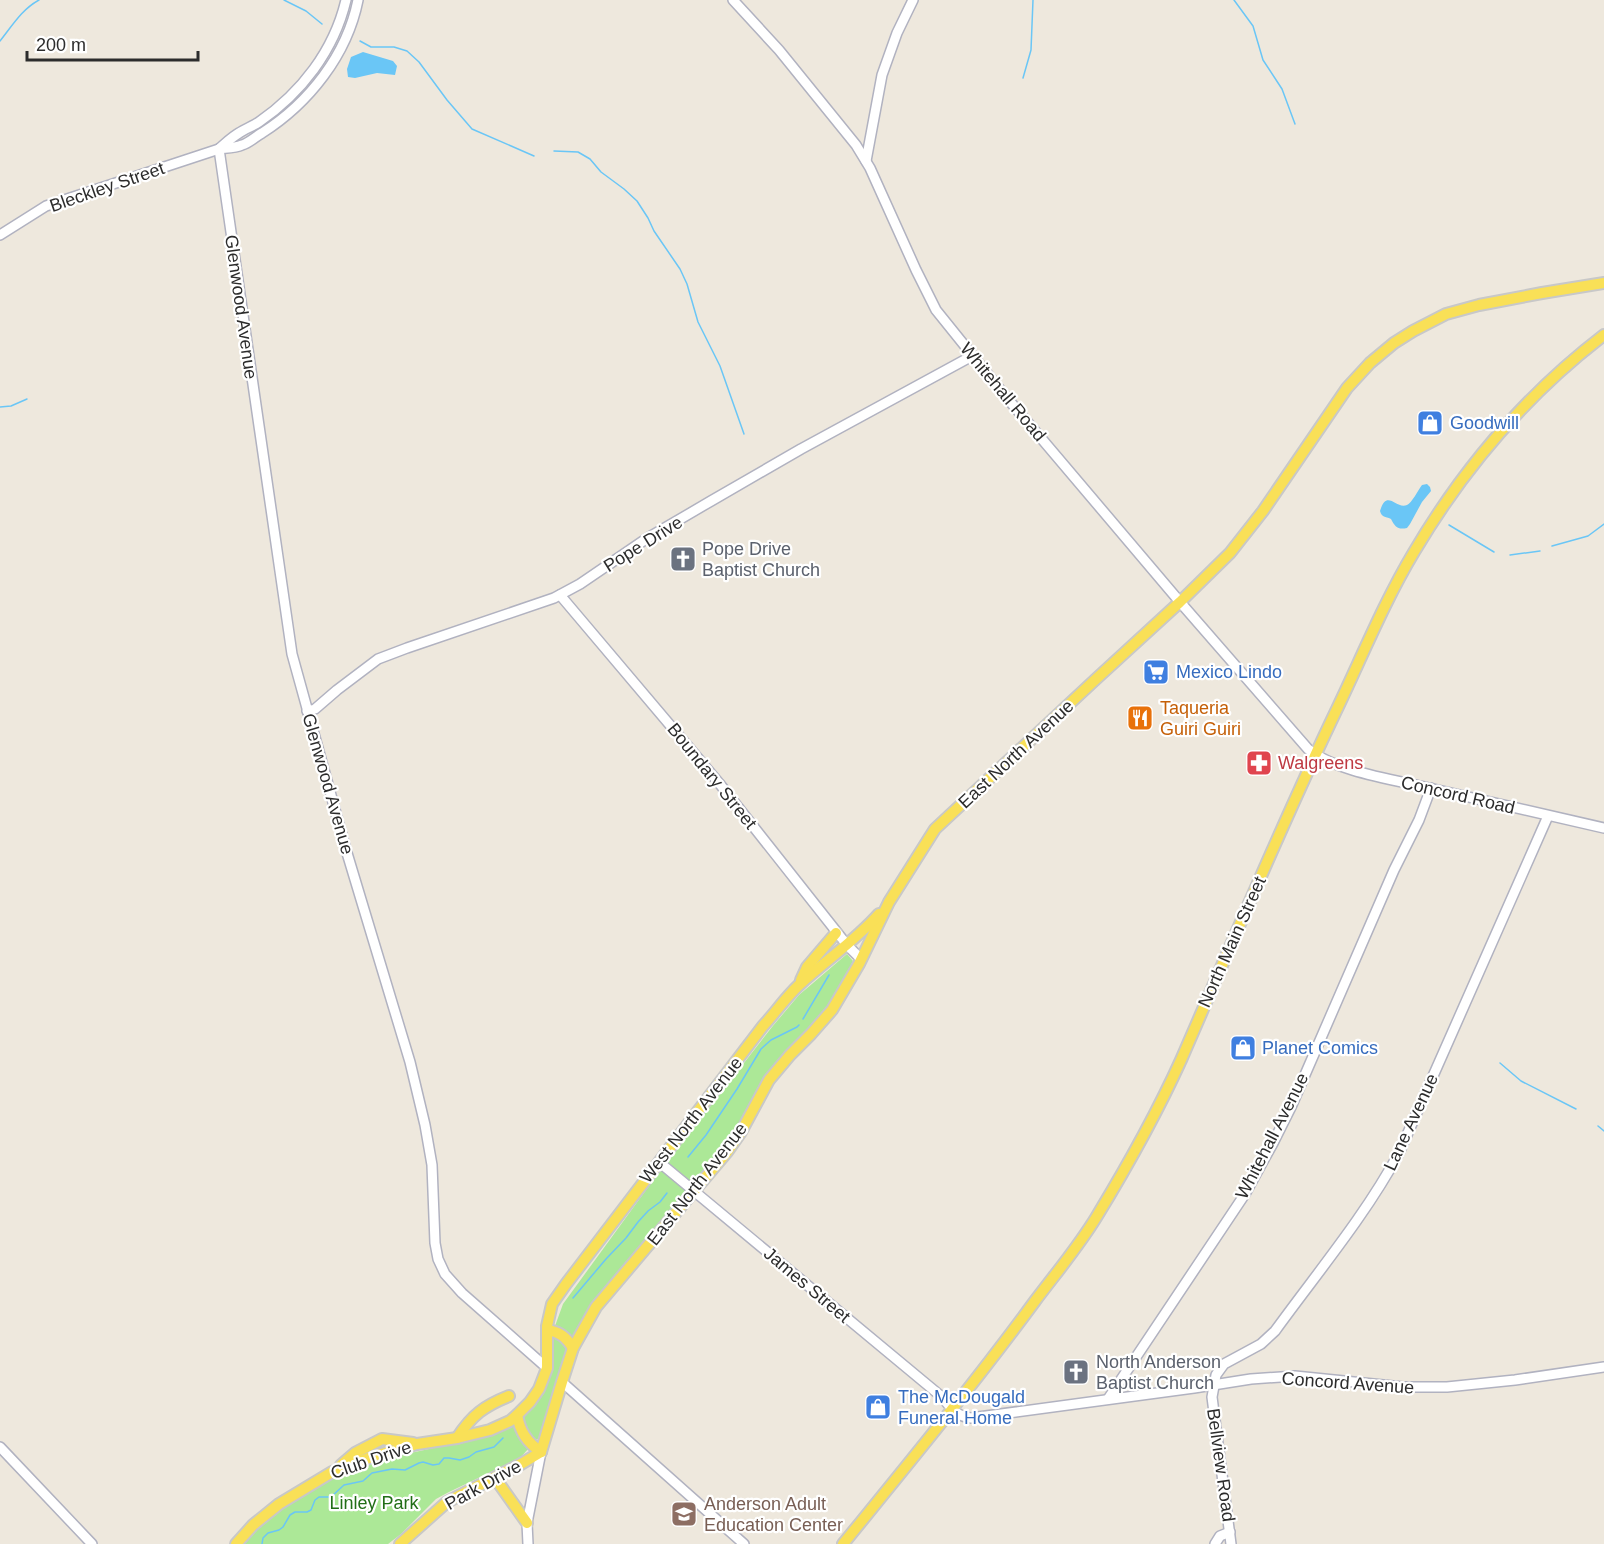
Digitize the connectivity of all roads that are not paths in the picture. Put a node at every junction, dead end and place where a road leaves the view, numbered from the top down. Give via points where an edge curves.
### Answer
1 (346, 0) edge
2 (358, 0) edge
3 (733, 0) edge
4 (913, 0) edge
5 (219, 149) junction
6 (866, 161) junction
7 (0, 235) edge
8 (1604, 283) edge
9 (1604, 335) edge
10 (972, 356) junction
11 (560, 595) junction
12 (1180, 602) junction
13 (307, 711) junction
14 (1315, 755) junction
15 (1431, 788) junction
16 (1548, 816) junction
17 (1604, 828) edge
18 (889, 902) junction
19 (836, 933) junction
20 (847, 945) junction
21 (861, 959) junction
22 (797, 987) junction
23 (659, 1162) junction
24 (694, 1190) junction
25 (547, 1330) junction
26 (573, 1348) junction
27 (1604, 1367) edge
28 (547, 1368) junction
29 (562, 1382) junction
30 (1213, 1386) junction
31 (509, 1396) dead end
32 (1108, 1399) junction
33 (952, 1410) junction
34 (520, 1413) junction
35 (457, 1438) junction
36 (0, 1447) edge
37 (541, 1452) junction
38 (495, 1478) junction
39 (527, 1523) junction
40 (1230, 1532) junction
41 (92, 1544) edge
42 (236, 1544) edge
43 (400, 1544) edge
44 (528, 1544) edge
45 (744, 1544) edge
46 (843, 1544) edge
47 (1215, 1544) edge
48 (1231, 1544) edge

1 - 5 street, Bleckley Street via 330,42 302,84 283,103
2 - 5 street, Bleckley Street via 336,58 298,106 242,145
3 - 6 street, Whitehall Road via 786,58
4 - 6 street via 882,75
5 - 7 street, Bleckley Street via 46,206
5 - 13 street, Glenwood Avenue via 292,654
6 - 10 street, Whitehall Road via 936,310
8 - 12 main road, East North Avenue via 1446,314 1394,343 1347,388 1263,511 1230,553
9 - 14 main road, North Main Street via 1527,403 1464,476 1432,522 1395,588
10 - 11 street, Pope Drive via 711,501
10 - 12 street, Whitehall Road
11 - 13 street, Pope Drive via 378,659
11 - 19 street, Boundary Street via 719,783
12 - 14 street, Whitehall Road
12 - 18 main road, East North Avenue via 935,829
13 - 28 street, Glenwood Avenue via 418,1094 432,1164 438,1259 462,1293
14 - 15 street, Concord Road via 1340,766
14 - 33 main road, North Main Street via 1142,1140 1091,1226
15 - 16 street, Concord Road
15 - 32 street, Whitehall Avenue via 1273,1143 1245,1194
16 - 17 street, Concord Road
16 - 30 street, Lane Avenue via 1399,1153 1374,1196 1275,1331 1262,1344 1224,1364
18 - 20 main road, West North Avenue
18 - 21 main road, East North Avenue
19 - 20 street, Boundary Street
19 - 22 main road via 807,967
20 - 21 street, Boundary Street
20 - 22 main road, West North Avenue
21 - 24 main road, East North Avenue via 832,1010 772,1077 741,1132
22 - 23 main road, West North Avenue
23 - 24 street, James Street
23 - 25 main road, West North Avenue via 552,1304
24 - 26 main road, East North Avenue via 596,1307
24 - 33 street, James Street via 942,1397
25 - 26 main road via 562,1334
25 - 28 main road, West North Avenue
26 - 29 main road, East North Avenue
27 - 30 street, Concord Avenue via 1447,1387 1403,1387 1295,1376
28 - 34 main road via 539,1389
29 - 37 main road
29 - 45 street
30 - 32 street, Concord Avenue
30 - 40 street, Bellview Road
31 - 35 main road via 477,1412
32 - 33 street, Concord Avenue via 971,1418
33 - 46 main road, North Main Street
34 - 35 main road, Club Drive via 490,1430
34 - 37 main road via 523,1436
35 - 42 main road, Club Drive via 417,1443 333,1472 261,1517
36 - 41 street
37 - 38 main road, Park Drive
37 - 39 street
38 - 39 main road
38 - 43 main road, Park Drive via 447,1502
39 - 44 street
40 - 47 street via 1220,1536
40 - 48 street, Bellview Road

